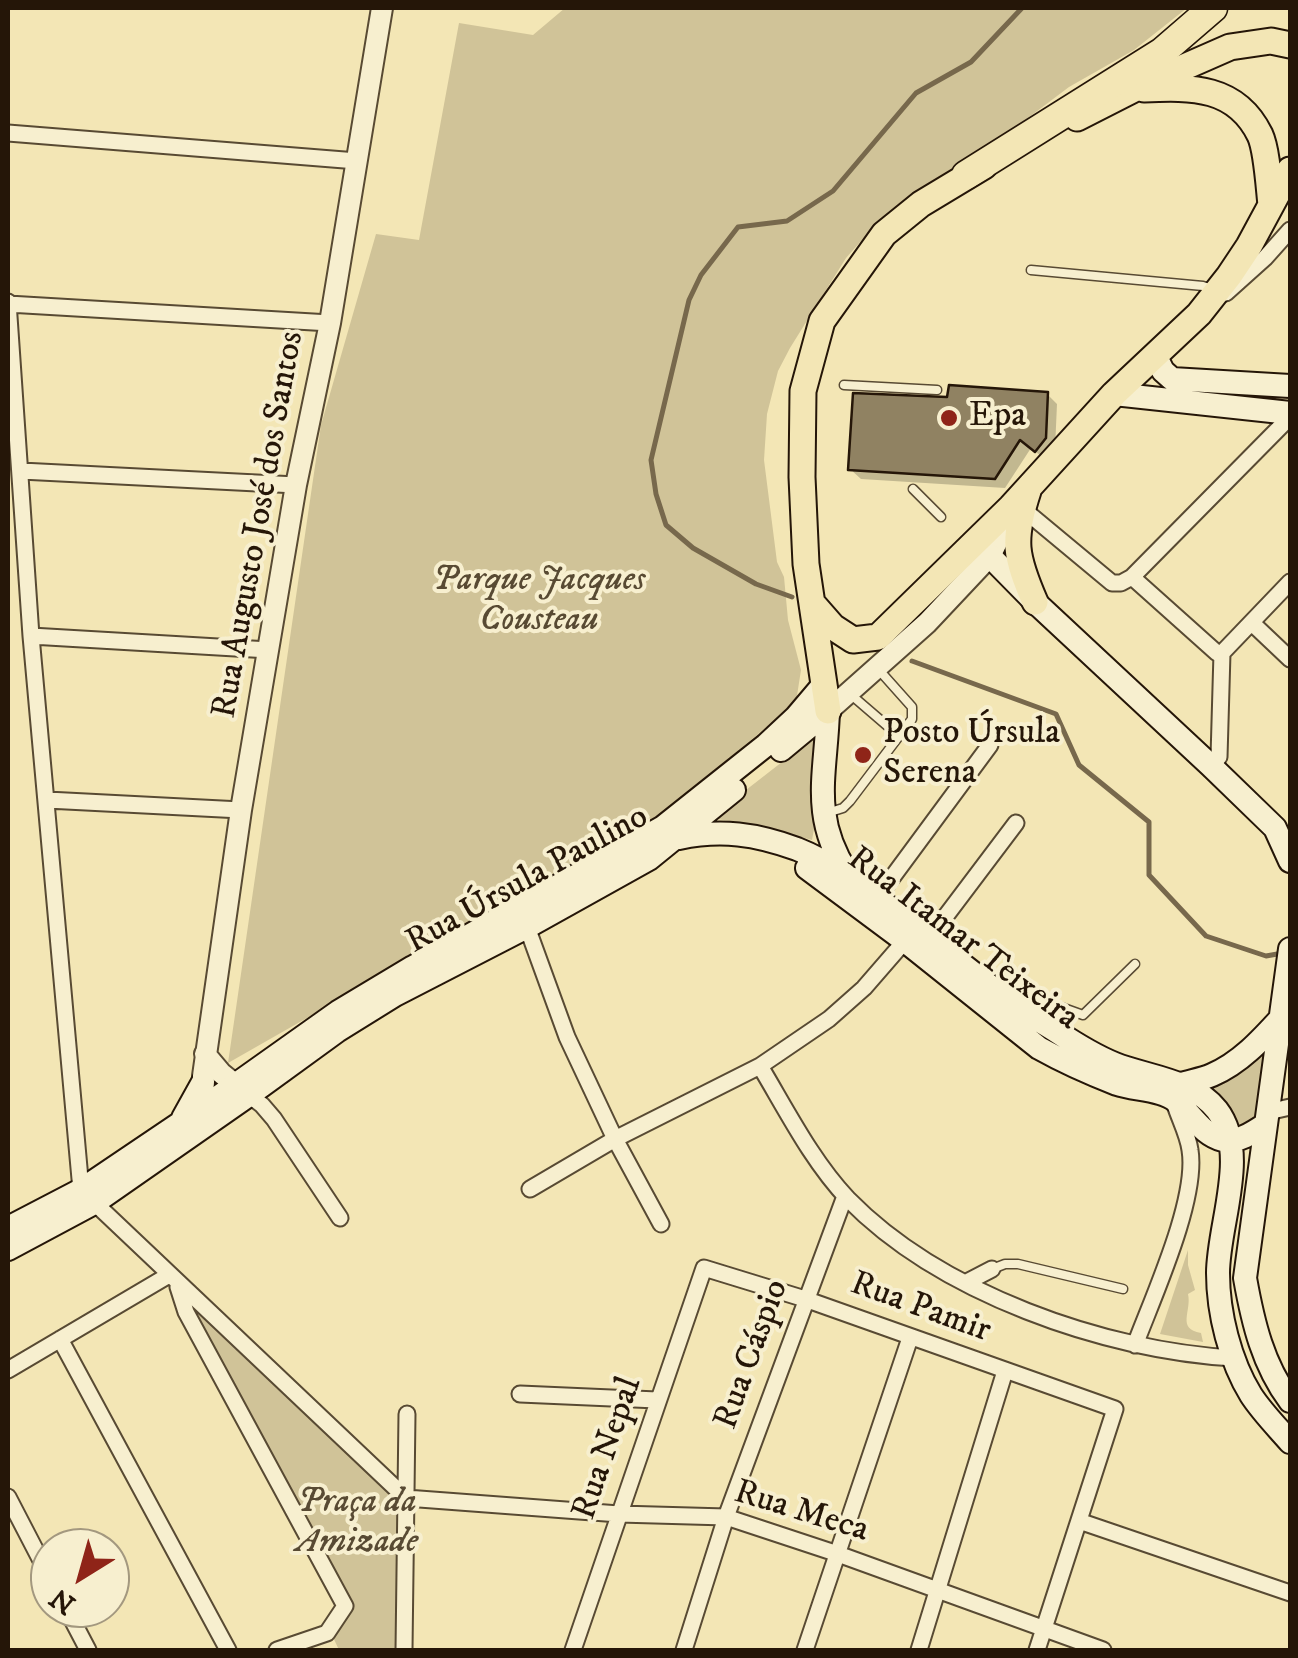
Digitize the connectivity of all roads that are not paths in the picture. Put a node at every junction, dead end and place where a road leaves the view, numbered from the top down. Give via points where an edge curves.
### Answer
1 (382, 8) edge
2 (1212, 8) edge
3 (1290, 45) edge
4 (1132, 90) junction
5 (8, 132) edge
6 (357, 161) junction
7 (1290, 170) edge
8 (966, 175) junction
9 (1272, 205) junction
10 (1290, 230) edge
11 (1257, 252) junction
12 (1031, 270) dead end
13 (1217, 291) junction
14 (8, 303) edge
15 (1200, 314) junction
16 (330, 323) junction
17 (1154, 355) junction
18 (844, 386) dead end
19 (1290, 386) edge
20 (937, 390) dead end
21 (1114, 394) junction
22 (1290, 415) edge
23 (21, 471) junction
24 (296, 485) junction
25 (913, 489) dead end
26 (1023, 499) junction
27 (941, 517) dead end
28 (982, 548) junction
29 (1132, 577) junction
30 (1290, 582) edge
31 (1035, 602) junction
32 (812, 603) junction
33 (1252, 622) junction
34 (31, 636) junction
35 (269, 650) junction
36 (1222, 653) junction
37 (1290, 660) edge
38 (876, 668) junction
39 (836, 689) junction
40 (828, 711) junction
41 (899, 736) junction
42 (990, 745) dead end
43 (1212, 766) junction
44 (47, 800) junction
45 (241, 810) junction
46 (823, 814) junction
47 (1016, 823) dead end
48 (1283, 834) edge
49 (676, 839) junction
50 (773, 842) junction
51 (1290, 862) edge
52 (849, 876) junction
53 (877, 898) junction
54 (527, 927) junction
55 (917, 935) junction
56 (1290, 949) edge
57 (1136, 964) dead end
58 (1031, 1016) junction
59 (1281, 1018) junction
60 (206, 1054) junction
61 (760, 1066) junction
62 (1174, 1088) junction
63 (241, 1090) junction
64 (209, 1102) junction
65 (1276, 1105) edge
66 (616, 1139) junction
67 (1230, 1141) junction
68 (530, 1189) dead end
69 (845, 1196) junction
70 (87, 1197) junction
71 (340, 1218) dead end
72 (662, 1224) dead end
73 (8, 1228) edge
74 (8, 1249) edge
75 (704, 1268) joint
76 (992, 1270) joint
77 (172, 1279) junction
78 (967, 1282) junction
79 (1123, 1289) dead end
80 (805, 1299) junction
81 (910, 1338) junction
82 (60, 1339) junction
83 (1135, 1345) junction
84 (1234, 1358) junction
85 (8, 1370) edge
86 (1005, 1371) junction
87 (520, 1394) dead end
88 (657, 1400) junction
89 (1290, 1402) edge
90 (407, 1414) dead end
91 (1290, 1442) edge
92 (8, 1497) edge
93 (406, 1498) junction
94 (618, 1514) junction
95 (726, 1517) junction
96 (1079, 1521) junction
97 (30, 1539) edge
98 (838, 1554) junction
99 (938, 1591) junction
100 (1290, 1592) edge
101 (1044, 1630) junction
102 (217, 1650) edge
103 (230, 1650) edge
104 (277, 1650) edge
105 (404, 1650) edge
106 (573, 1650) edge
107 (684, 1650) edge
108 (805, 1650) edge
109 (919, 1650) edge
110 (1037, 1650) edge
111 (1103, 1650) edge

1 - 6 street, Rua Augusto José dos Santos
2 - 8 highway via 1162,52
3 - 4 main road via 1230,46
4 - 8 main road
4 - 9 main road via 1214,92 1241,108 1261,137
5 - 6 street
6 - 16 street, Rua Augusto José dos Santos
7 - 9 main road, Rua Úrsula Paulino
8 - 32 main road via 884,234 822,321 804,391 802,477
9 - 11 main road, Rua Úrsula Paulino
10 - 11 street, Rua Úrsula Paulino
11 - 13 main road, Rua Úrsula Paulino
11 - 15 street, Rua Úrsula Paulino via 1236,285
12 - 13 lane
13 - 15 main road, Rua Úrsula Paulino
14 - 16 street
14 - 23 street
15 - 17 main road, Rua Úrsula Paulino
16 - 24 street, Rua Augusto José dos Santos
17 - 19 main road via 1172,379
17 - 21 main road, Rua Úrsula Paulino
18 - 20 lane
21 - 22 main road
21 - 26 main road, Rua Úrsula Paulino
22 - 29 street
23 - 24 street
23 - 34 street
24 - 35 street, Rua Augusto José dos Santos
25 - 27 lane
26 - 28 main road, Rua Úrsula Paulino
26 - 29 street via 1112,583
26 - 31 main road via 1017,549
28 - 31 main road
28 - 32 main road, Rua Úrsula Paulino via 878,637 853,640
28 - 38 street, Rua Úrsula Paulino via 927,622
29 - 36 street
30 - 33 street
31 - 43 main road
32 - 39 main road
33 - 36 street
33 - 37 street
34 - 35 street
34 - 44 street
35 - 45 street, Rua Augusto José dos Santos
36 - 43 street via 1220,756
38 - 39 street, Rua Úrsula Paulino
38 - 41 lane via 912,707
39 - 40 main road
39 - 41 lane
39 - 63 main road, Rua Úrsula Paulino via 662,827 338,1012
40 - 46 main road, Rua Itamar Teixeira
40 - 49 main road, Rua Úrsula Paulino
41 - 46 lane via 844,808
42 - 53 street
43 - 48 main road
44 - 45 street
44 - 70 street
45 - 60 street, Rua Augusto José dos Santos
46 - 52 main road, Rua Itamar Teixeira
47 - 55 street
48 - 51 main road
49 - 50 main road, Rua Itamar Teixeira via 736,832
49 - 54 main road, Rua Úrsula Paulino
50 - 52 main road, Rua Itamar Teixeira
50 - 55 main road, Rua Itamar Teixeira
52 - 53 main road, Rua Itamar Teixeira
53 - 55 main road, Rua Itamar Teixeira
54 - 63 main road, Rua Úrsula Paulino via 395,995
54 - 66 street via 567,1037
55 - 58 main road, Rua Itamar Teixeira
55 - 61 street via 829,1019
55 - 62 main road, Rua Itamar Teixeira via 1039,1048 1120,1085
56 - 59 main road
57 - 58 lane via 1083,1015 1058,1006
58 - 62 main road, Rua Itamar Teixeira via 1113,1063
59 - 62 main road via 1238,1060
59 - 65 main road
60 - 63 street
60 - 64 street, Rua Augusto José dos Santos
61 - 66 street
61 - 69 street
62 - 67 main road via 1201,1096 1217,1110
62 - 83 street via 1190,1148 1190,1179
63 - 64 main road, Rua Úrsula Paulino
63 - 71 street via 274,1118
64 - 70 main road, Rua Úrsula Paulino
64 - 70 main road, Rua Úrsula Paulino
65 - 67 main road via 1245,1136
65 - 89 main road via 1245,1278 1265,1358
66 - 68 street
66 - 72 street
67 - 84 main road via 1218,1272
69 - 78 street via 884,1233
69 - 80 street, Rua Cáspio
70 - 73 main road, Rua Úrsula Paulino
70 - 74 main road, Rua Úrsula Paulino
70 - 77 street
75 - 80 street, Rua Pamir
75 - 88 street, Rua Nepal
76 - 78 street
76 - 79 lane via 1018,1264
77 - 82 street
77 - 93 street
77 - 104 street via 345,1606 327,1633
78 - 83 street via 1025,1312
80 - 81 street, Rua Pamir
80 - 95 street, Rua Cáspio
81 - 86 street, Rua Pamir
81 - 98 street
82 - 85 street
82 - 103 street
83 - 84 street
84 - 91 main road via 1251,1394
86 - 96 street, Rua Pamir via 1115,1409
86 - 99 street
87 - 88 street
88 - 94 street, Rua Nepal
90 - 93 street
92 - 97 street
93 - 94 street, Rua Meca
93 - 105 street
94 - 95 street, Rua Meca
94 - 106 street, Rua Nepal
95 - 98 street, Rua Meca
95 - 107 street, Rua Cáspio
96 - 100 street
96 - 101 street
98 - 99 street, Rua Meca
98 - 108 street
99 - 101 street, Rua Meca
99 - 109 street
101 - 110 street
101 - 111 street, Rua Meca
102 - 103 street

